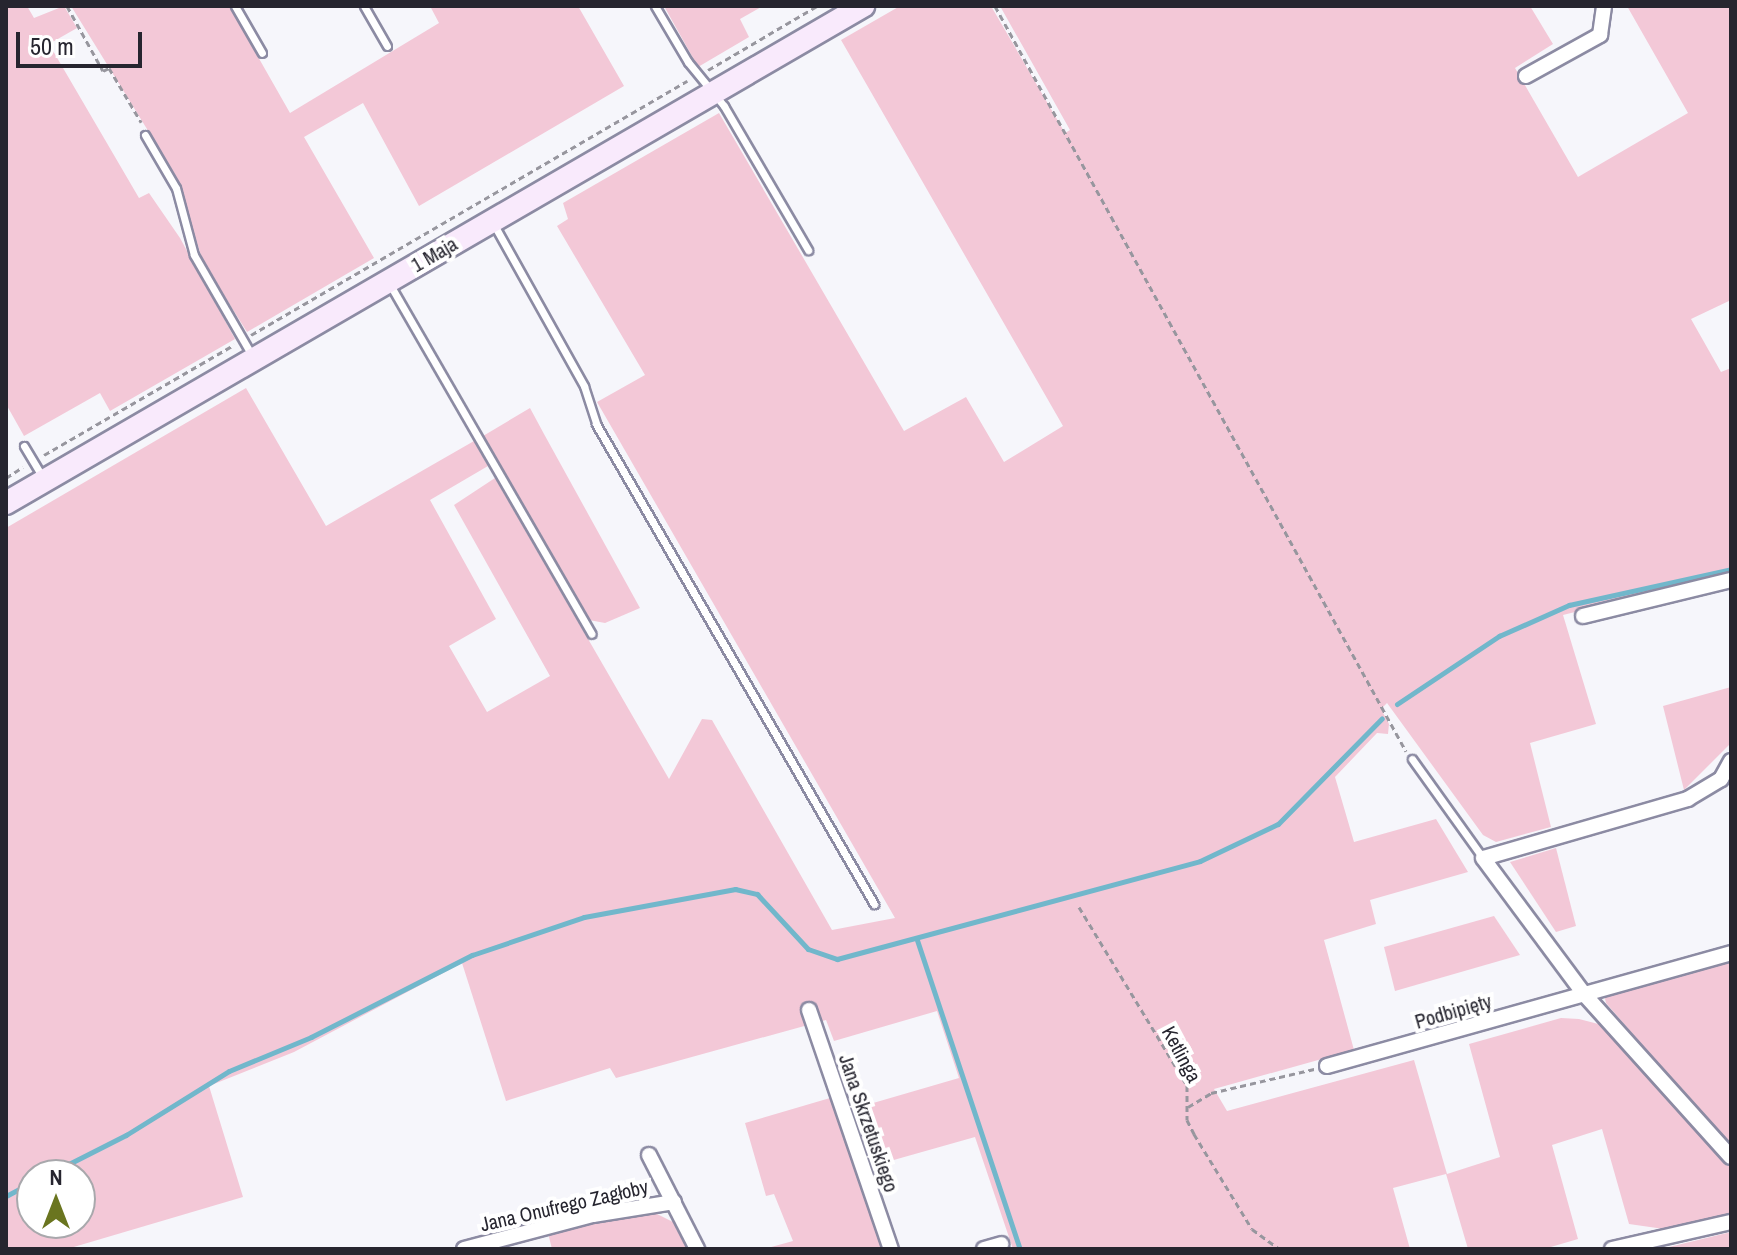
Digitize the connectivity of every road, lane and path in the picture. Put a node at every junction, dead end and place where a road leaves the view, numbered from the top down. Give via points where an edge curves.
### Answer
1 (67, 6) edge
2 (235, 6) edge
3 (364, 6) edge
4 (655, 6) edge
5 (817, 6) edge
6 (863, 6) edge
7 (995, 6) edge
8 (1604, 6) edge
9 (387, 46) dead end
10 (262, 53) dead end
11 (698, 75) junction
12 (1526, 76) dead end
13 (713, 93) junction
14 (145, 135) joint
15 (492, 221) junction
16 (808, 250) dead end
17 (388, 281) junction
18 (249, 349) junction
19 (24, 446) dead end
20 (39, 471) junction
21 (6, 478) edge
22 (6, 503) edge
23 (1731, 580) edge
24 (1583, 616) dead end
25 (592, 634) dead end
26 (1412, 759) joint
27 (1731, 761) edge
28 (1726, 779) edge
29 (1483, 858) junction
30 (874, 904) dead end
31 (1079, 907) dead end
32 (1731, 953) edge
33 (1584, 994) junction
34 (809, 1010) dead end
35 (1327, 1066) joint
36 (1188, 1107) junction
37 (649, 1155) dead end
38 (1731, 1157) edge
39 (674, 1202) junction
40 (1731, 1222) edge
41 (1001, 1244) dead end
42 (464, 1249) edge
43 (697, 1249) edge
44 (891, 1249) edge
45 (984, 1249) edge
46 (1280, 1249) edge
47 (1612, 1249) edge

1 - 14 path
2 - 10 lane
3 - 9 lane
4 - 11 lane
5 - 11 path
6 - 13 main road, 1 Maja
7 - 26 path via 1390,717 1396,739
8 - 12 street via 1600,35
11 - 13 lane
11 - 18 path
13 - 15 main road, 1 Maja
13 - 16 lane
14 - 18 lane via 176,188 188,242
15 - 17 main road, 1 Maja
15 - 30 lane via 584,386 596,424
17 - 18 main road, 1 Maja
17 - 25 lane
18 - 20 main road, 1 Maja
18 - 20 path
19 - 20 lane
20 - 21 path
20 - 22 main road, 1 Maja
23 - 24 street
26 - 29 lane
27 - 28 street
28 - 29 street via 1688,799
29 - 33 street
31 - 36 path, Ketlinga via 1187,1085
32 - 33 street, Podbipięty
33 - 35 street, Podbipięty
33 - 38 street
34 - 44 street, Jana Skrzetuskiego
35 - 36 path via 1211,1093
36 - 46 path, Ketlinga via 1194,1134 1252,1229
37 - 39 street
39 - 42 street, Jana Onufrego Zagłoby via 593,1215
39 - 43 street
40 - 47 street
41 - 45 street

